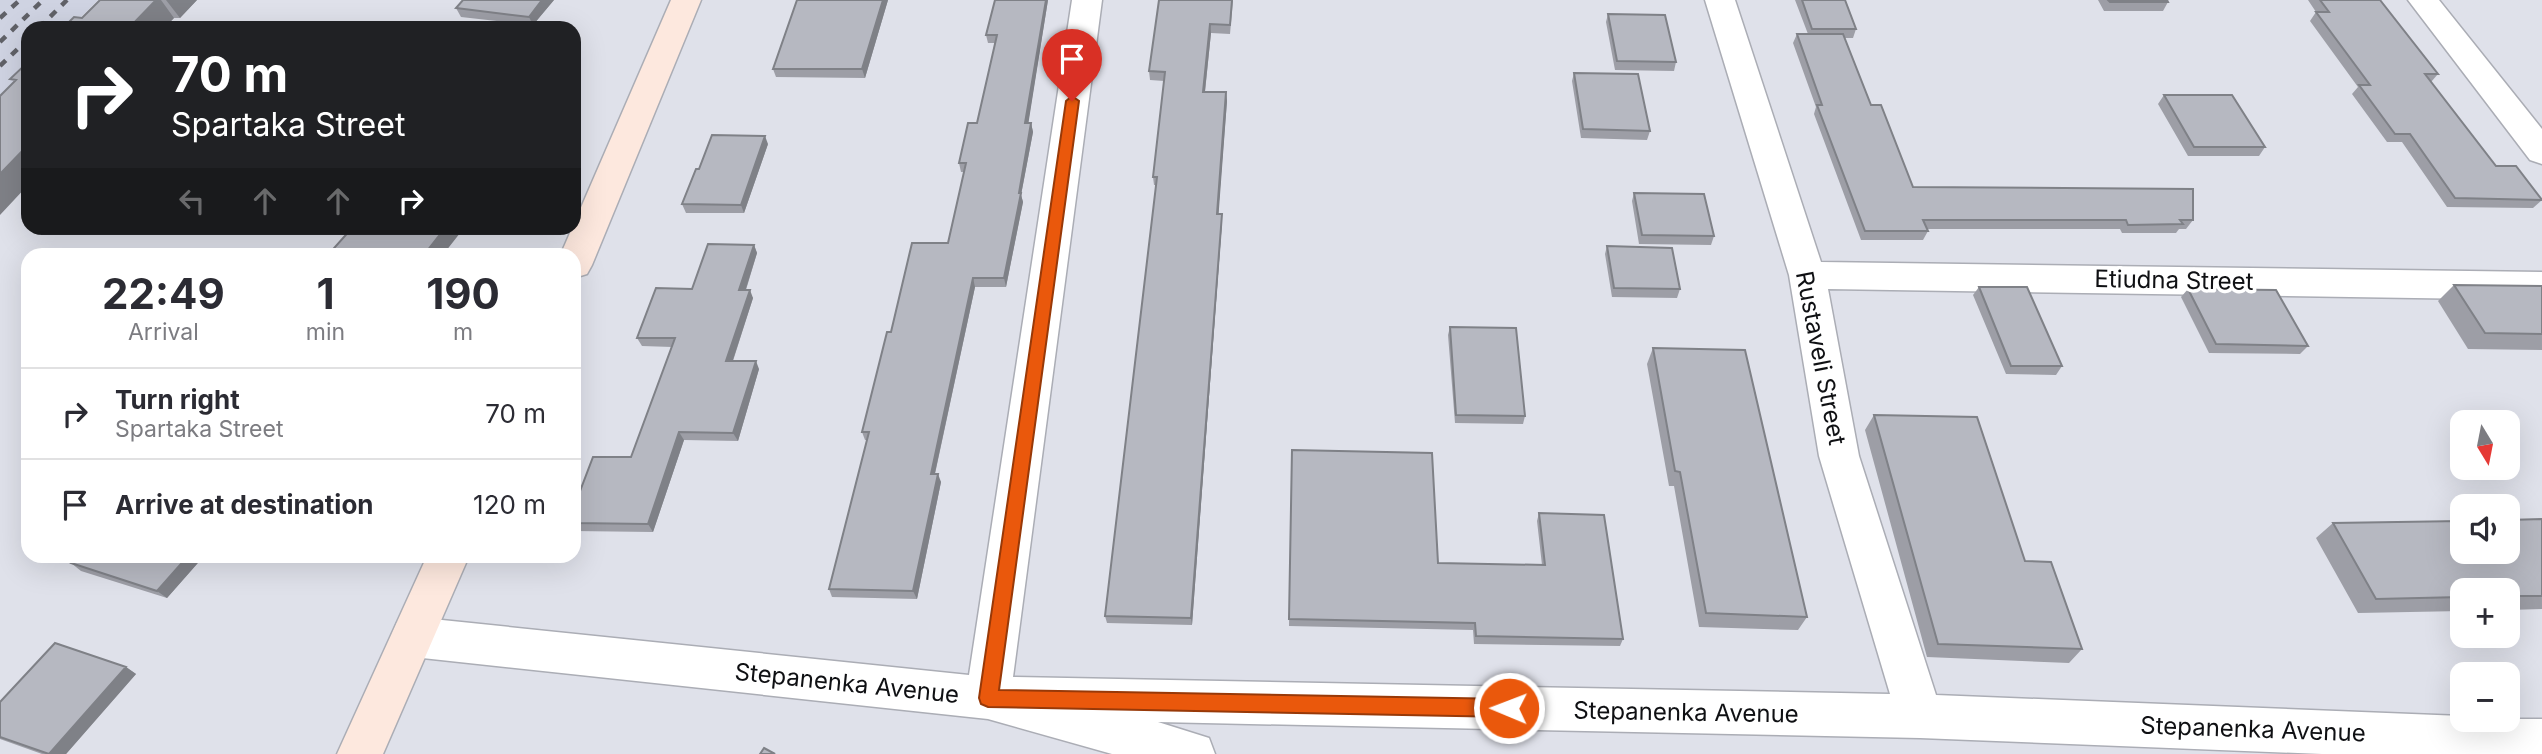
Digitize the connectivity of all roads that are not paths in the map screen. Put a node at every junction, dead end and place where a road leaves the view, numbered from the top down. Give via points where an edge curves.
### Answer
1 (687, 0) edge
2 (1087, 0) edge
3 (1720, 0) edge
4 (2423, 0) edge
5 (2542, 152) edge
6 (581, 249) edge
7 (1807, 275) junction
8 (2542, 286) edge
9 (445, 563) edge
10 (413, 637) junction
11 (988, 698) junction
12 (1920, 716) junction
13 (2542, 741) edge
14 (360, 754) edge
15 (1192, 754) edge

1 - 6 main road
2 - 11 street
3 - 7 street, Rustaveli Street
4 - 5 street
7 - 8 street, Etiudna Street
7 - 12 street, Rustaveli Street via 1839,456
9 - 10 main road
10 - 11 street, Stepanenka Avenue
10 - 14 main road
11 - 12 street, Stepanenka Avenue
11 - 15 street
12 - 13 street, Stepanenka Avenue

